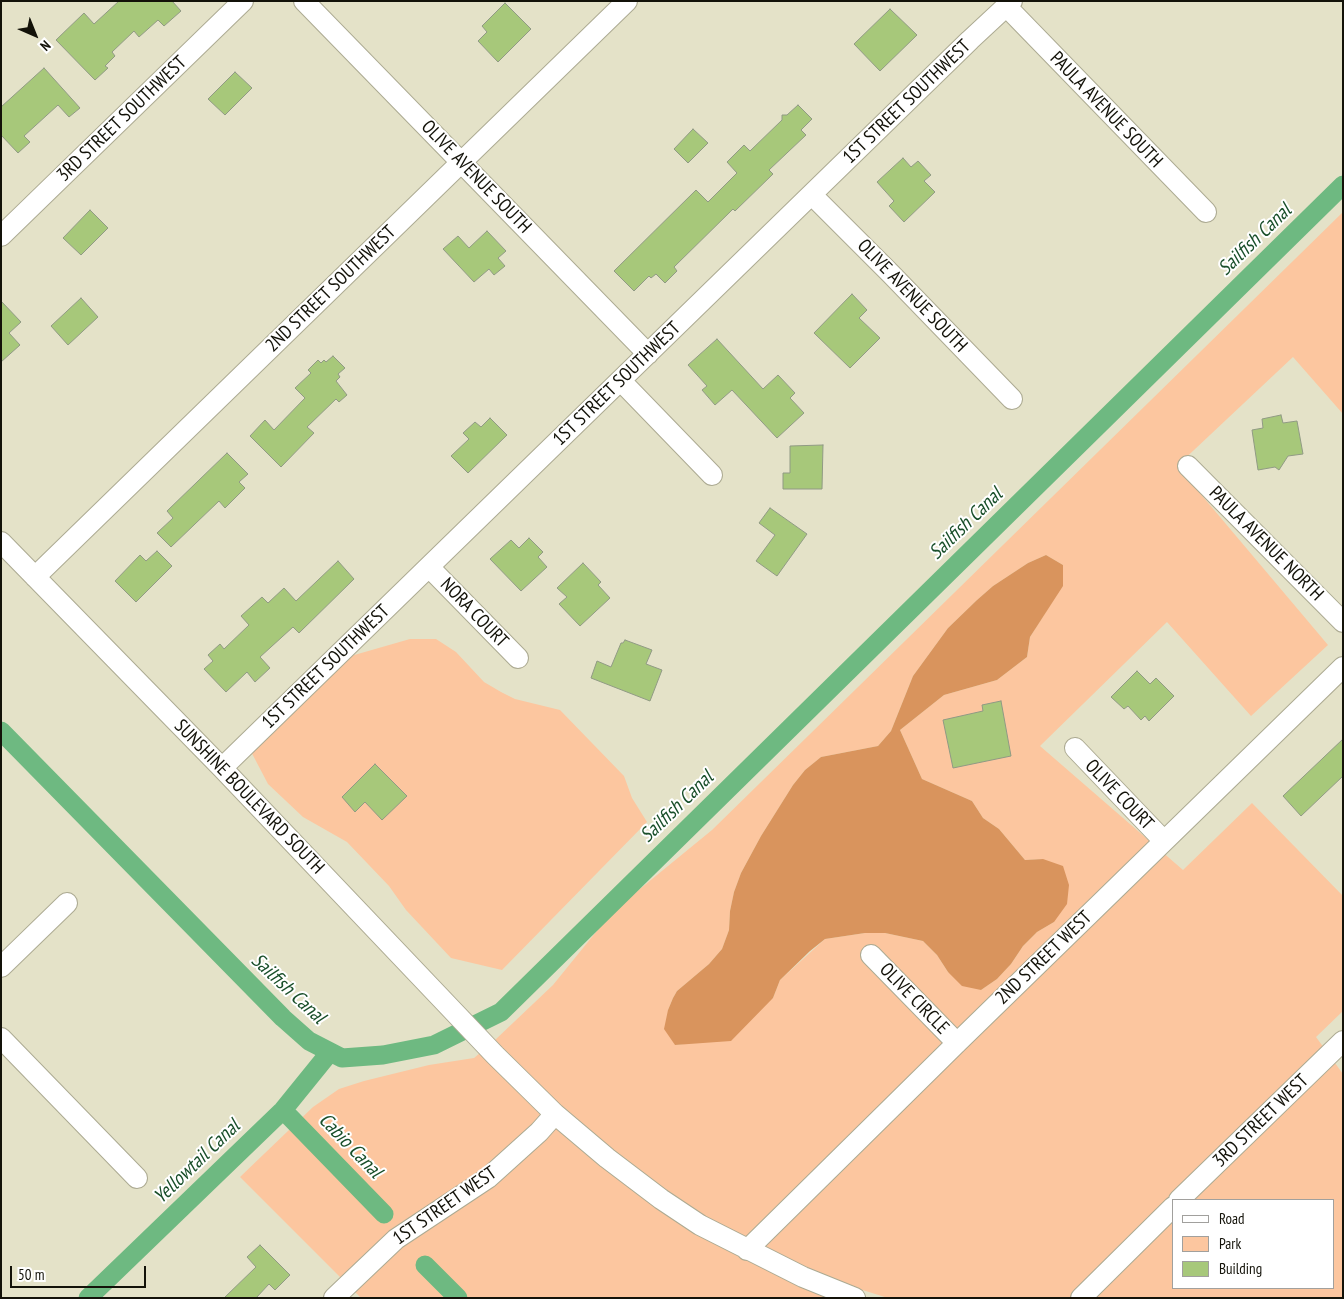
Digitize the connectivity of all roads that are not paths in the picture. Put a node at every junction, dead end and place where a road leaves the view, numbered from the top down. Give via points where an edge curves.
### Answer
1 (243, 1) edge
2 (304, 1) edge
3 (626, 1) edge
4 (1009, 4) edge
5 (461, 162) junction
6 (812, 195) junction
7 (1206, 212) dead end
8 (1, 236) edge
9 (648, 354) junction
10 (621, 381) junction
11 (1012, 399) dead end
12 (1188, 466) dead end
13 (712, 475) dead end
14 (1, 542) edge
15 (429, 567) junction
16 (35, 577) junction
17 (1343, 622) edge
18 (518, 658) dead end
19 (1343, 667) edge
20 (1075, 748) dead end
21 (222, 768) junction
22 (1164, 841) junction
23 (67, 903) dead end
24 (871, 955) dead end
25 (1, 967) edge
26 (1, 1038) edge
27 (1343, 1041) edge
28 (957, 1043) junction
29 (555, 1114) junction
30 (137, 1178) dead end
31 (1180, 1199) edge
32 (1172, 1208) edge
33 (747, 1250) junction
34 (334, 1298) edge
35 (855, 1298) edge
36 (1081, 1298) edge

1 - 8 street, 3RD STREET SOUTHWEST
2 - 5 street, OLIVE AVENUE SOUTH
3 - 5 street, 2ND STREET SOUTHWEST
4 - 6 street, 1ST STREET SOUTHWEST
4 - 7 street, PAULA AVENUE SOUTH
5 - 9 street, OLIVE AVENUE SOUTH
5 - 16 street, 2ND STREET SOUTHWEST
6 - 9 street, 1ST STREET SOUTHWEST
6 - 11 street, OLIVE AVENUE SOUTH
9 - 10 street, 1ST STREET SOUTHWEST
10 - 13 street
10 - 15 street, 1ST STREET SOUTHWEST
12 - 17 street, PAULA AVENUE NORTH
14 - 16 street, SUNSHINE BOULEVARD SOUTH
15 - 18 street, NORA COURT
15 - 21 street, 1ST STREET SOUTHWEST
16 - 21 street, SUNSHINE BOULEVARD SOUTH
19 - 22 street, 2ND STREET WEST
20 - 22 street, OLIVE COURT
21 - 29 street, SUNSHINE BOULEVARD SOUTH
22 - 28 street, 2ND STREET WEST
23 - 25 street
24 - 28 street, OLIVE CIRCLE
26 - 30 street
27 - 31 street, 3RD STREET WEST
28 - 33 street, 2ND STREET WEST
29 - 33 street, SUNSHINE BOULEVARD SOUTH via 660,1199
29 - 34 street, 1ST STREET WEST via 540,1132 488,1178 396,1239
32 - 36 street
33 - 35 street, SUNSHINE BOULEVARD SOUTH

